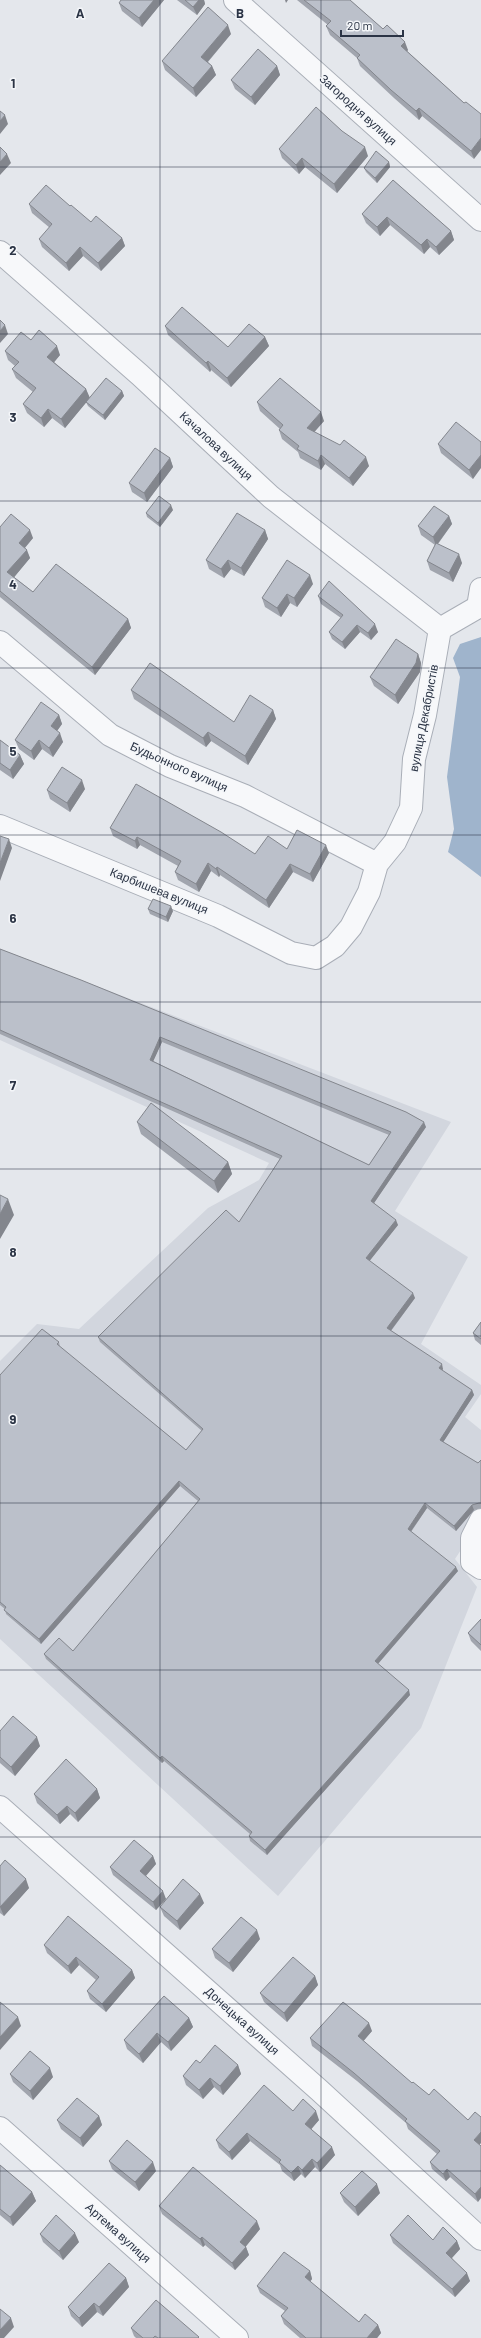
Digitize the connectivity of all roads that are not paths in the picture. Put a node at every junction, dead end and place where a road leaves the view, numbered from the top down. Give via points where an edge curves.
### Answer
1 (235, 0) edge
2 (481, 220) edge
3 (0, 252) edge
4 (480, 601) edge
5 (440, 629) junction
6 (0, 642) edge
7 (0, 826) edge
8 (377, 864) junction
9 (316, 958) joint
10 (481, 1520) edge
11 (481, 1568) edge
12 (0, 1807) edge
13 (0, 2128) edge
14 (481, 2239) edge
15 (237, 2338) edge

1 - 2 street, Загородня вулиця
3 - 5 street, Качалова вулиця via 140,374 270,497
4 - 5 street
5 - 8 street, вулиця Декабристів via 426,715 414,759 411,808 395,842
6 - 8 street, Будьонного вулиця via 110,735 170,766 245,796
7 - 9 street, Карбишева вулиця via 218,916 291,953
8 - 9 street, вулиця Декабристів via 369,892 351,927 335,946
10 - 11 street via 472,1538 472,1562
12 - 14 street, Донецька вулиця via 319,2090
13 - 15 street, Артема вулиця

